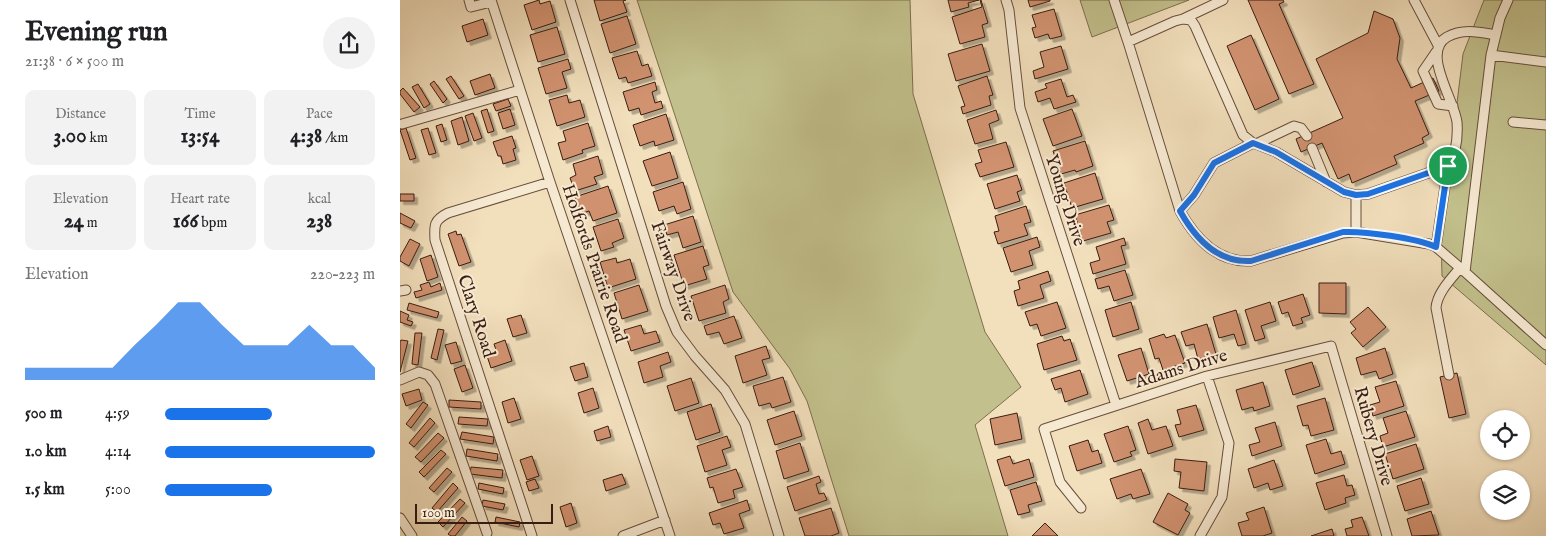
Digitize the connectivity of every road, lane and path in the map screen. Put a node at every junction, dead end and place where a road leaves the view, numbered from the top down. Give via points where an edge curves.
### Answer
1 (469, 0) edge
2 (570, 0) edge
3 (1006, 0) edge
4 (1114, 0) edge
5 (1223, 0) edge
6 (1414, 0) edge
7 (1508, 0) edge
8 (491, 1) edge
9 (1183, 19) junction
10 (1496, 35) junction
11 (1128, 42) junction
12 (1438, 50) junction
13 (1491, 55) junction
14 (1546, 62) edge
15 (520, 90) junction
16 (1453, 106) junction
17 (1513, 122) dead end
18 (402, 124) dead end
19 (1546, 125) edge
20 (1307, 136) dead end
21 (1255, 143) junction
22 (1312, 148) dead end
23 (1448, 166) junction
24 (550, 182) junction
25 (1326, 182) junction
26 (1356, 195) junction
27 (1180, 211) junction
28 (1356, 232) junction
29 (1436, 247) junction
30 (1462, 270) junction
31 (1546, 345) edge
32 (1331, 346) joint
33 (1449, 375) dead end
34 (1207, 376) junction
35 (400, 380) edge
36 (1116, 405) junction
37 (1081, 508) dead end
38 (400, 518) edge
39 (665, 520) junction
40 (487, 533) dead end
41 (412, 536) edge
42 (532, 536) edge
43 (623, 536) edge
44 (670, 536) edge
45 (779, 536) edge
46 (1200, 536) edge
47 (1387, 536) edge

1 - 8 street via 471,7
2 - 45 street, Fairway Drive via 666,306 678,332 725,390 745,424
3 - 36 street, Young Drive via 1010,10 1020,108
4 - 11 street
5 - 9 street
6 - 12 street
7 - 10 street
8 - 15 street, Holfords Prairie Road
9 - 11 street
9 - 21 street via 1190,20 1195,26 1243,135
10 - 12 street via 1471,31 1455,33 1442,41
10 - 13 street
11 - 27 street
12 - 16 street via 1437,65
12 - 16 street via 1424,70 1438,104
13 - 14 street
13 - 30 street
15 - 18 street
15 - 24 street, Holfords Prairie Road
16 - 23 street via 1457,123 1456,146
17 - 19 street
20 - 21 street via 1302,128 1294,126
21 - 25 street
21 - 27 street via 1214,163
22 - 25 street
23 - 26 street via 1368,194
23 - 29 street
24 - 39 street, Holfords Prairie Road
24 - 42 street, Clary Road via 448,213 439,218 434,228 435,240
25 - 26 street
26 - 28 street
27 - 28 street via 1201,242 1239,262 1343,232
28 - 29 street
29 - 30 street
30 - 31 street
30 - 33 street via 1448,282 1436,308
32 - 34 street, Adams Drive
32 - 47 street, Rubery Drive
34 - 36 street, Adams Drive
34 - 46 street via 1229,443 1222,497
35 - 40 street via 420,372 428,375 435,384
36 - 37 street, Adams Drive via 1044,429 1060,482
38 - 41 street
39 - 43 street
39 - 44 street, Holfords Prairie Road

